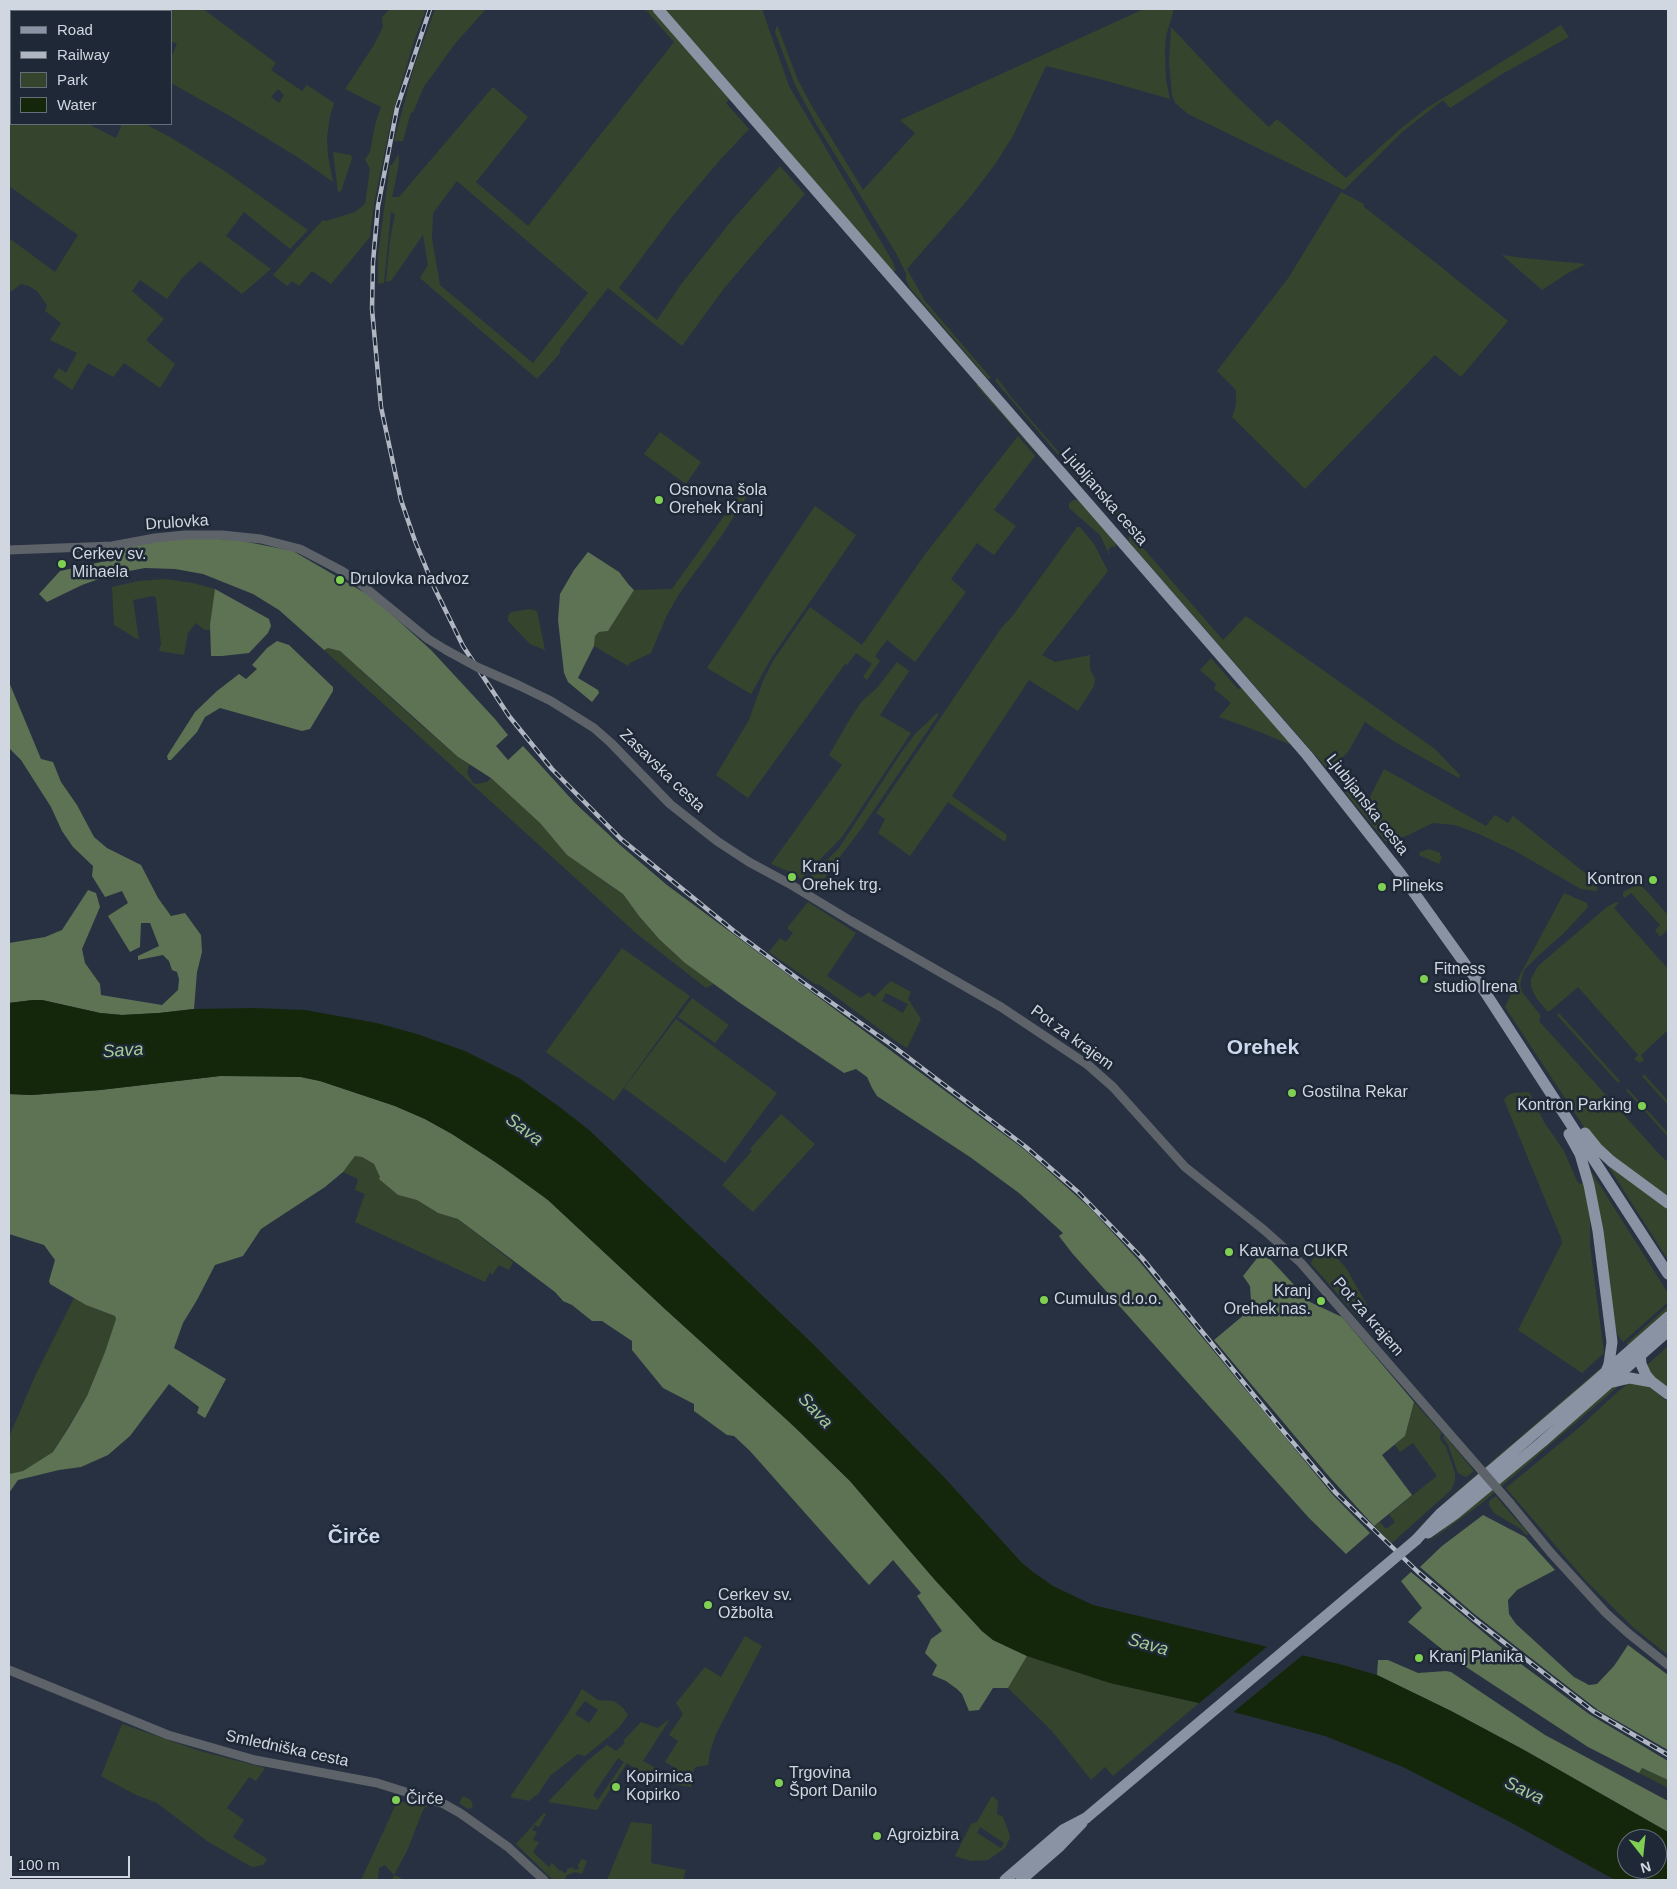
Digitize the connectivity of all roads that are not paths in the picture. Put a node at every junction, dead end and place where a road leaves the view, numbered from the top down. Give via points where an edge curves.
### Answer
1 (658, 9) edge
2 (9, 550) edge
3 (342, 571) joint
4 (992, 1002) joint
5 (1557, 1103) junction
6 (1668, 1203) edge
7 (1668, 1274) edge
8 (1668, 1317) edge
9 (1610, 1320) junction
10 (1668, 1331) edge
11 (1642, 1348) junction
12 (1607, 1378) junction
13 (1652, 1382) junction
14 (1668, 1394) edge
15 (1668, 1665) edge
16 (9, 1670) edge
17 (1086, 1818) junction
18 (544, 1880) edge
19 (1004, 1880) edge
20 (1021, 1880) edge

1 - 5 main road, Ljubljanska cesta via 1307,755 1400,873 1484,989
2 - 3 street, Drulovka via 112,546 185,535 222,535 262,539 300,549
3 - 4 street, Zasavska cesta, bridge via 428,640 558,706 594,728 670,804 717,841
4 - 15 street, Pot za krajem, bridge via 1062,1046 1099,1074 1185,1167 1291,1253 1551,1553 1606,1613
5 - 6 main road via 1570,1112 1603,1154
5 - 7 main road, Ljubljanska cesta
5 - 9 main road via 1562,1121 1580,1154 1589,1185
8 - 11 main road
9 - 11 main road via 1619,1342
9 - 12 main road via 1612,1351
10 - 11 main road
11 - 12 main road
11 - 13 main road via 1642,1367
12 - 13 main road
12 - 17 main road, bridge via 1470,1502 1416,1540
13 - 14 main road
16 - 18 street, Smledniška cesta via 168,1736 256,1760 378,1783 444,1804 508,1847
17 - 19 main road via 1063,1830
17 - 20 main road via 1071,1836

